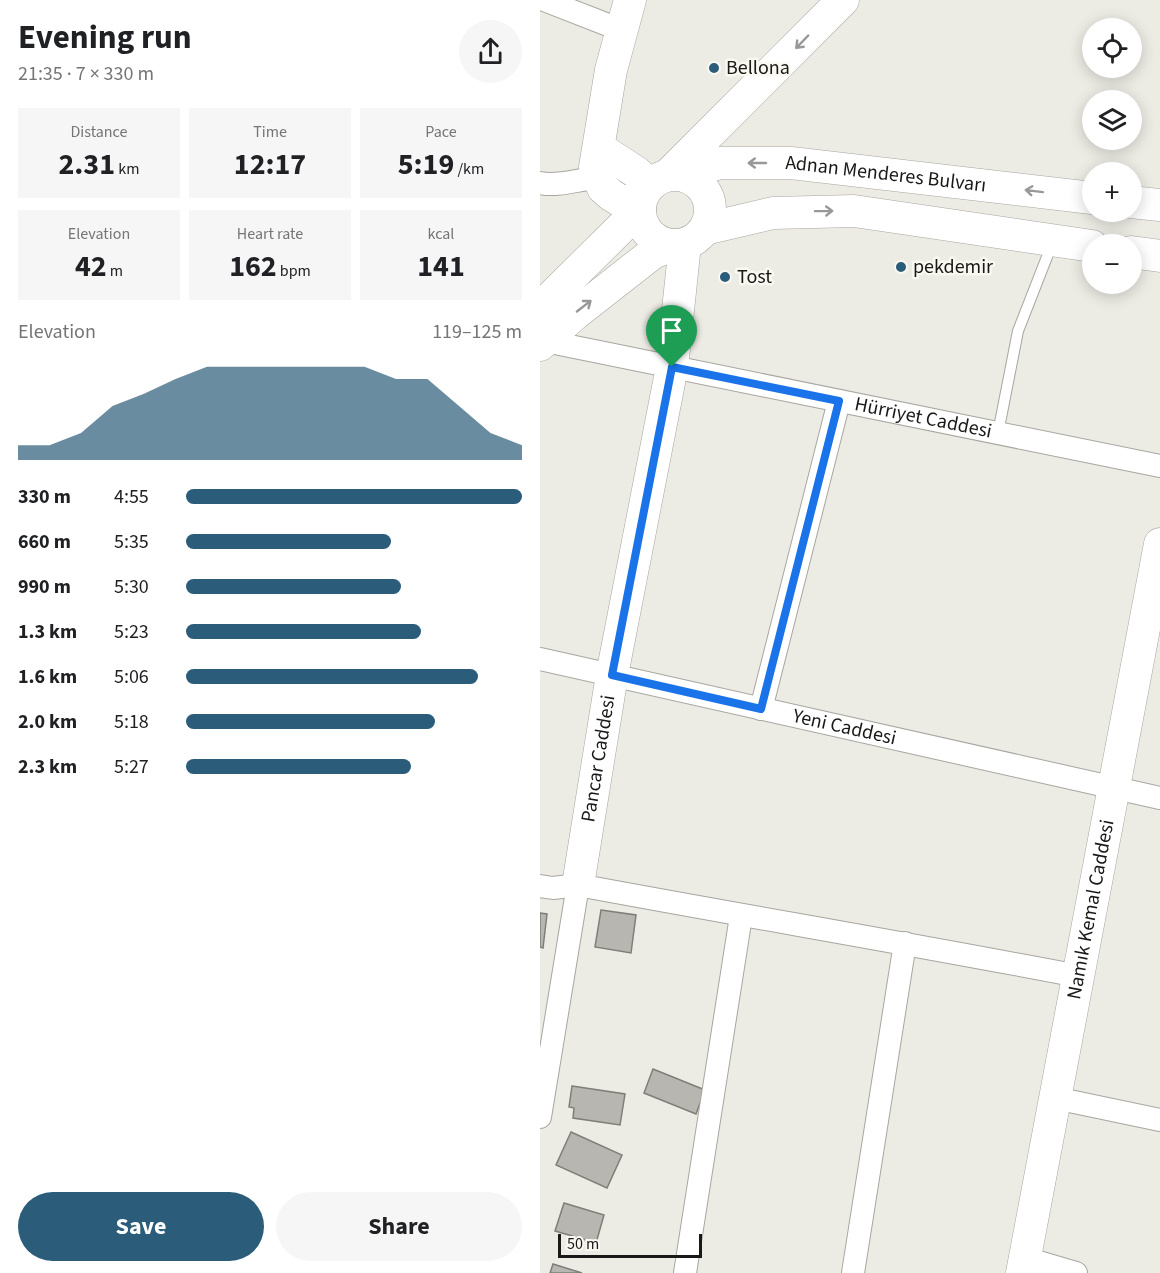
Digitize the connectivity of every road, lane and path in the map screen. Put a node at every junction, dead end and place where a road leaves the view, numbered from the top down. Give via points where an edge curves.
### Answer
1 (544, 0) edge
2 (630, 0) edge
3 (843, 0) edge
4 (621, 30) junction
5 (598, 163) junction
6 (540, 183) edge
7 (656, 189) junction
8 (1082, 197) edge
9 (1142, 203) edge
10 (1160, 205) edge
11 (688, 239) junction
12 (1054, 240) junction
13 (1082, 244) edge
14 (1142, 254) edge
15 (1160, 256) edge
16 (540, 308) edge
17 (542, 343) edge
18 (672, 367) junction
19 (839, 401) junction
20 (998, 433) junction
21 (1160, 466) edge
22 (1160, 544) edge
23 (540, 659) edge
24 (612, 675) junction
25 (761, 709) junction
26 (1114, 789) junction
27 (1160, 798) edge
28 (578, 885) junction
29 (540, 886) edge
30 (741, 916) junction
31 (905, 943) junction
32 (1078, 976) junction
33 (1055, 1098) junction
34 (540, 1117) edge
35 (1160, 1120) edge
36 (1024, 1266) edge
37 (685, 1273) edge
38 (853, 1273) edge
39 (1076, 1273) edge

1 - 4 street
2 - 4 street
3 -> 7 street
4 - 5 street via 611,70
5 - 6 street via 580,179 552,186
5 - 7 street via 636,172
8 -> 7 street, Adnan Menderes Bulvarı via 791,163 720,163
7 - 11 street via 643,226 661,242
7 - 11 street via 691,178 706,194 709,218
7 - 16 street, Adnan Menderes Bulvarı
9 - 10 street
11 -> 12 street, Adnan Menderes Bulvarı via 773,213 854,211
17 -> 11 street, Adnan Menderes Bulvarı via 653,253
11 - 18 street, Pancar Caddesi
12 - 13 street, Adnan Menderes Bulvarı
12 - 20 lane via 1018,331
14 - 15 street
17 - 18 street, Hürriyet Caddesi
18 - 19 street, Hürriyet Caddesi
18 - 24 street, Pancar Caddesi
19 - 20 street, Hürriyet Caddesi
19 - 25 street
20 - 21 street, Hürriyet Caddesi
22 - 26 street, Namık Kemal Caddesi
23 - 24 street, Yeni Caddesi
24 - 25 street, Yeni Caddesi
24 - 28 street, Pancar Caddesi
25 - 26 street, Yeni Caddesi
26 - 27 street, Yeni Caddesi
26 - 32 street, Namık Kemal Caddesi
28 - 29 street
28 - 30 street
28 - 34 street
30 - 31 street
30 - 37 street
31 - 32 street
31 - 38 street
32 - 33 street, Namık Kemal Caddesi
33 - 35 street
33 - 36 street, Namık Kemal Caddesi
36 - 39 street

